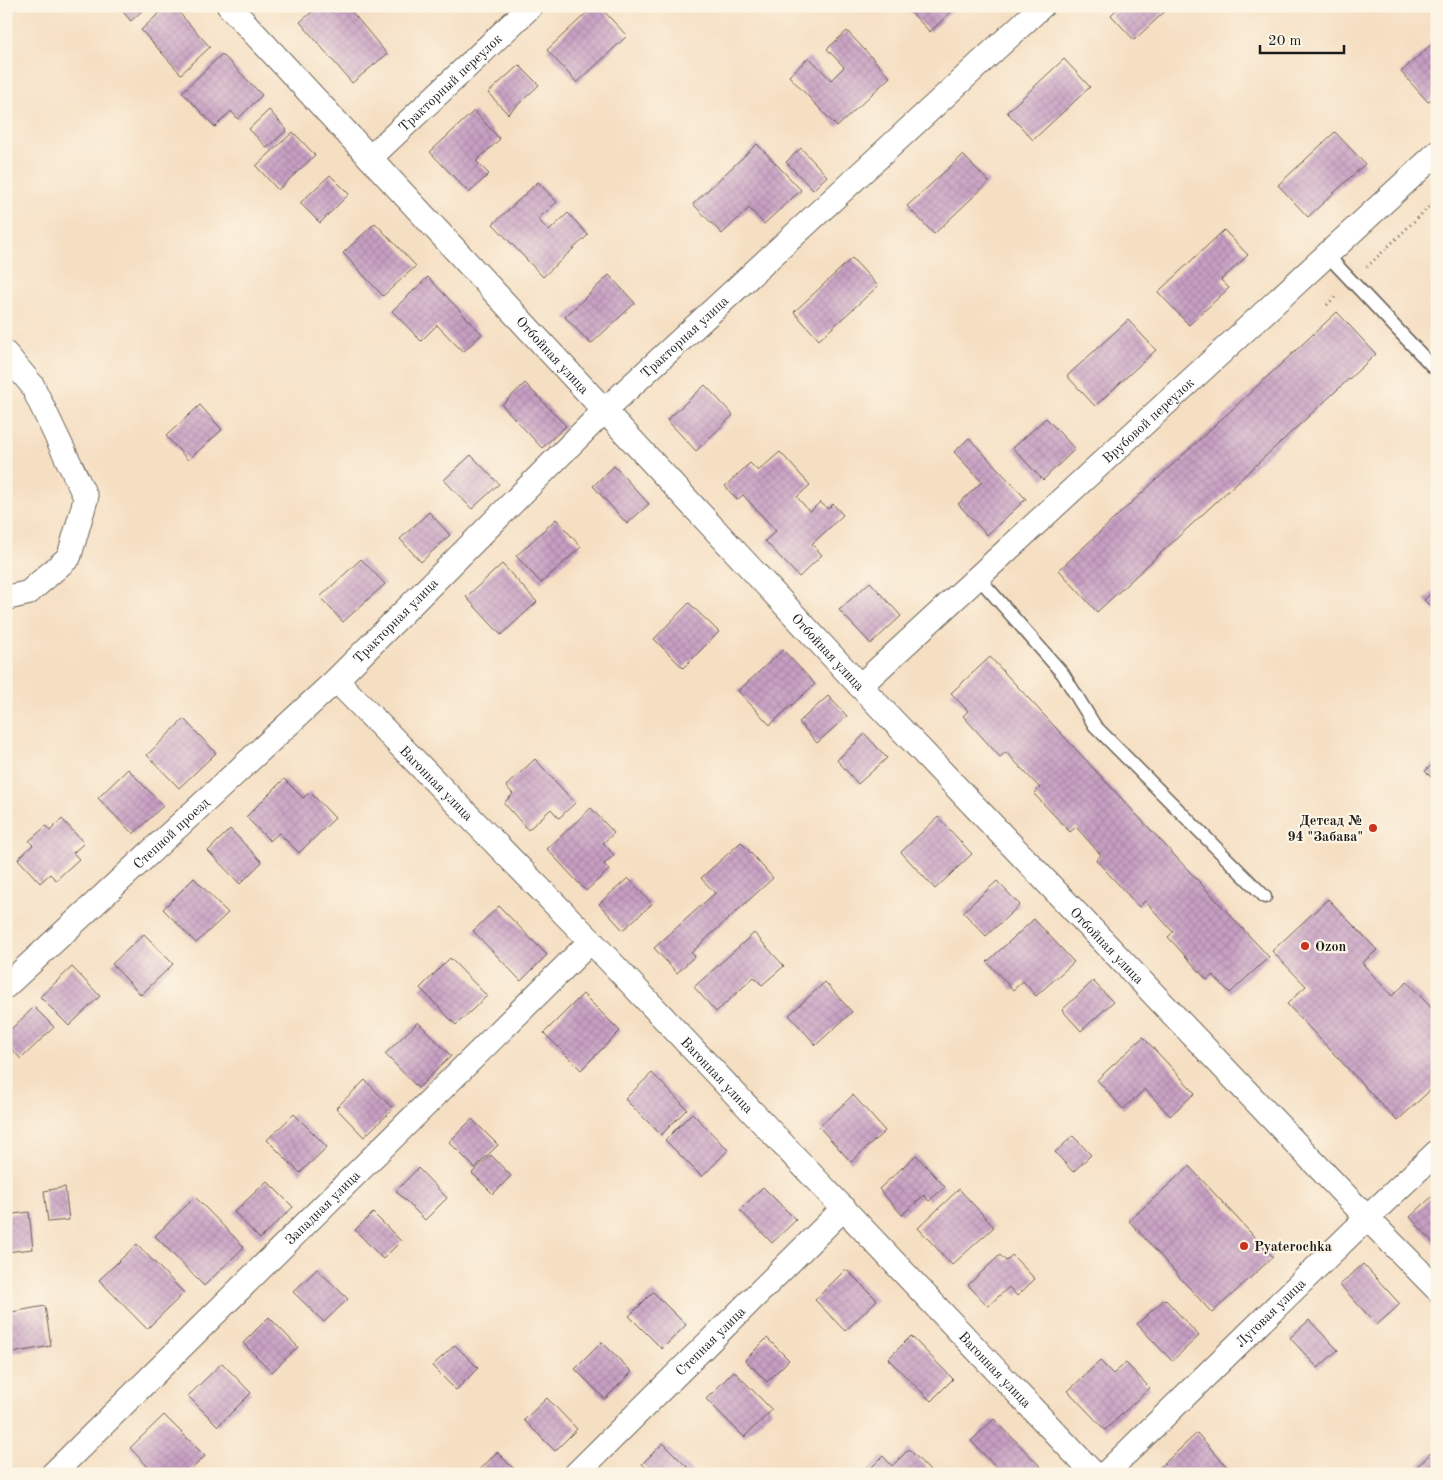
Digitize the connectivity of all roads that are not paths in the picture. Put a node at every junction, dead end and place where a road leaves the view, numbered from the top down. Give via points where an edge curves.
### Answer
1 (229, 6) edge
2 (531, 6) edge
3 (1042, 6) edge
4 (1437, 153) edge
5 (370, 158) junction
6 (1326, 255) junction
7 (6, 354) edge
8 (1433, 368) dead end
9 (605, 410) junction
10 (978, 577) junction
11 (17, 595) edge
12 (336, 680) junction
13 (860, 686) junction
14 (1265, 897) dead end
15 (591, 941) junction
16 (6, 986) edge
17 (1437, 1152) edge
18 (844, 1208) junction
19 (1367, 1218) junction
20 (1437, 1289) edge
21 (53, 1474) edge
22 (576, 1474) edge
23 (1094, 1474) edge
24 (1105, 1474) edge

1 - 5 street, Отбойная улица
2 - 5 street, Тракторный переулок
3 - 9 street, Тракторная улица
4 - 6 street, Врубовой переулок
5 - 9 street, Отбойная улица
6 - 8 lane
6 - 10 street, Врубовой переулок
7 - 11 street via 32,385 86,498 69,556
9 - 12 street, Тракторная улица
9 - 13 street, Отбойная улица
10 - 13 street, Врубовой переулок
10 - 14 lane via 1063,674 1095,726
12 - 15 street, Вагонная улица
12 - 16 street, Степной проезд
13 - 19 street, Отбойная улица
15 - 18 street, Вагонная улица
15 - 21 street, Западная улица
17 - 19 street, Луговая улица
18 - 22 street, Степная улица
18 - 23 street, Вагонная улица
19 - 20 street, Отбойная улица
19 - 24 street, Луговая улица

